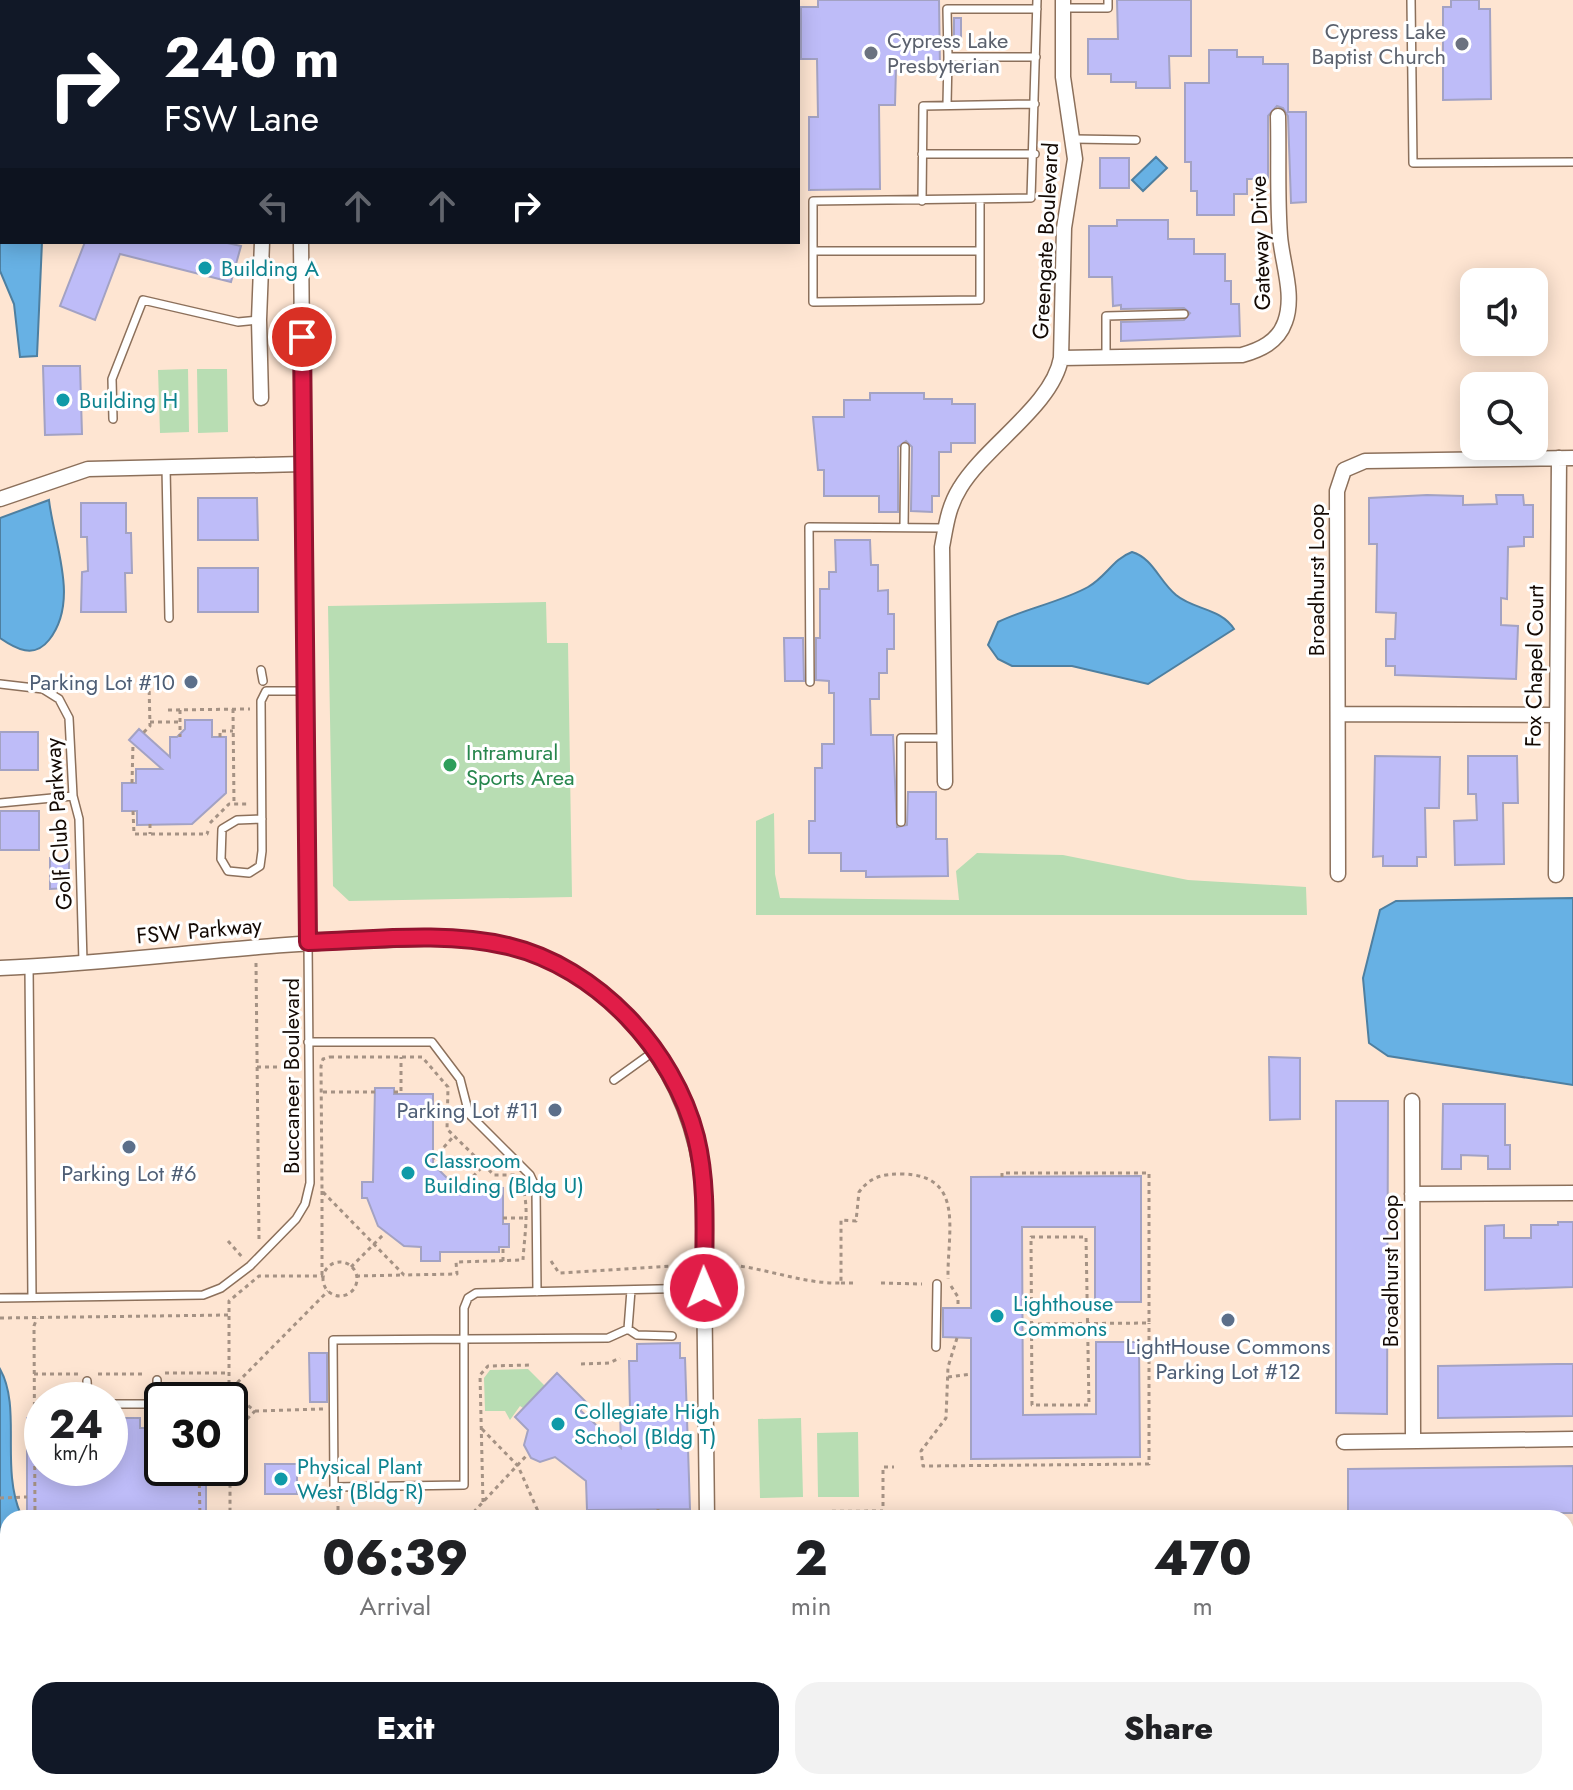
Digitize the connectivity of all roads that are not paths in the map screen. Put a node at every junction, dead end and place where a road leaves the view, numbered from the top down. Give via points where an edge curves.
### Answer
1 (1108, 0) edge
2 (1411, 0) edge
3 (1037, 4) edge
4 (1063, 4) edge
5 (948, 57) junction
6 (1036, 57) junction
7 (1035, 104) junction
8 (947, 105) junction
9 (1278, 116) dead end
10 (1074, 139) junction
11 (1136, 140) dead end
12 (922, 154) junction
13 (1035, 154) junction
14 (1573, 162) edge
15 (980, 200) junction
16 (922, 201) junction
17 (262, 244) edge
18 (301, 244) edge
19 (813, 251) junction
20 (980, 251) junction
21 (1184, 314) dead end
22 (259, 320) junction
23 (1106, 357) junction
24 (1061, 358) junction
25 (261, 398) dead end
26 (113, 419) dead end
27 (905, 447) dead end
28 (1566, 458) edge
29 (303, 464) junction
30 (166, 467) junction
31 (0, 499) edge
32 (904, 527) junction
33 (945, 528) junction
34 (169, 618) dead end
35 (1557, 663) junction
36 (1573, 663) edge
37 (261, 670) dead end
38 (263, 681) dead end
39 (810, 682) dead end
40 (0, 684) edge
41 (305, 691) junction
42 (1338, 714) junction
43 (1555, 715) junction
44 (944, 738) junction
45 (945, 782) dead end
46 (73, 796) junction
47 (0, 803) edge
48 (262, 819) junction
49 (901, 822) dead end
50 (1338, 874) dead end
51 (1556, 875) dead end
52 (308, 942) junction
53 (83, 962) junction
54 (29, 967) junction
55 (0, 968) edge
56 (308, 1042) junction
57 (655, 1050) junction
58 (614, 1080) dead end
59 (1412, 1101) dead end
60 (1573, 1193) edge
61 (1412, 1194) junction
62 (937, 1284) dead end
63 (704, 1288) junction
64 (631, 1290) junction
65 (537, 1292) junction
66 (32, 1297) junction
67 (0, 1298) edge
68 (628, 1329) junction
69 (672, 1336) dead end
70 (464, 1339) junction
71 (936, 1347) dead end
72 (84, 1377) road end
73 (154, 1377) road end
74 (85, 1382) edge
75 (128, 1404) edge
76 (1573, 1439) edge
77 (1413, 1441) junction
78 (1344, 1442) dead end
79 (707, 1510) edge

1 - 4 lane via 1108,8
2 - 14 lane via 1413,163
3 - 5 lane via 947,9
3 - 6 lane
4 - 10 street, Greengate Boulevard via 1063,77
5 - 6 lane
5 - 8 lane
6 - 7 lane
7 - 8 lane
7 - 13 lane
8 - 12 lane via 923,106
9 - 23 street, Gateway Drive via 1280,232 1288,291 1280,333 1242,355
10 - 11 lane
10 - 24 street, Greengate Boulevard via 1064,228
12 - 13 lane
12 - 16 lane
13 - 15 lane via 1031,198
15 - 16 lane
15 - 20 lane
16 - 19 lane via 813,201
17 - 22 street
18 - 29 street
19 - 20 lane
19 - 20 lane via 813,302 980,300
21 - 23 lane via 1106,316
22 - 25 street
22 - 26 lane via 238,322 143,300 112,379
23 - 24 street, Gateway Drive
24 - 33 street, Greengate Boulevard via 1045,392 959,489
27 - 32 lane
28 - 35 street, Fox Chapel Court
28 - 42 street, Broadhurst Loop via 1365,461 1344,470 1337,491
29 - 30 street
29 - 41 street
30 - 31 street via 88,469
30 - 34 lane
32 - 33 lane
32 - 39 lane via 809,527
33 - 44 street, Greengate Boulevard
35 - 36 street
35 - 43 street, Fox Chapel Court
37 - 38 lane
40 - 46 lane, Golf Club Parkway via 43,689 59,699 69,718
41 - 48 lane via 266,691
41 - 52 street
42 - 43 street
42 - 50 street, Broadhurst Loop
43 - 51 street, Fox Chapel Court
44 - 45 street, Greengate Boulevard
44 - 49 lane via 901,738
46 - 47 lane
46 - 53 lane, Golf Club Parkway via 79,819
48 - 48 lane via 237,820 222,829 221,859 228,871 249,873 260,866
52 - 53 street, FSW Parkway
52 - 56 lane, Buccaneer Boulevard
52 - 57 street, FSW Parkway via 449,939 511,947 543,959 596,991
53 - 54 street, FSW Parkway
54 - 55 street, FSW Parkway
54 - 66 lane
56 - 65 lane via 432,1042 460,1079 469,1114 530,1175 536,1188
56 - 66 lane, Buccaneer Boulevard via 310,1183 305,1204 250,1266 203,1295
57 - 58 lane
57 - 63 street, FSW Parkway via 682,1097 696,1138 703,1187
59 - 61 street, Broadhurst Loop
60 - 61 street
61 - 77 street, Broadhurst Loop
62 - 71 lane
63 - 64 lane
63 - 79 street, FSW Parkway
64 - 65 lane
64 - 68 lane
65 - 70 lane via 476,1293 468,1298
66 - 67 lane, Buccaneer Boulevard
68 - 69 lane via 637,1335
68 - 70 lane via 608,1338
70 - 70 lane via 333,1340 334,1487 464,1485
72 - 74 lane
73 - 75 lane via 157,1404
76 - 77 street
77 - 78 street

